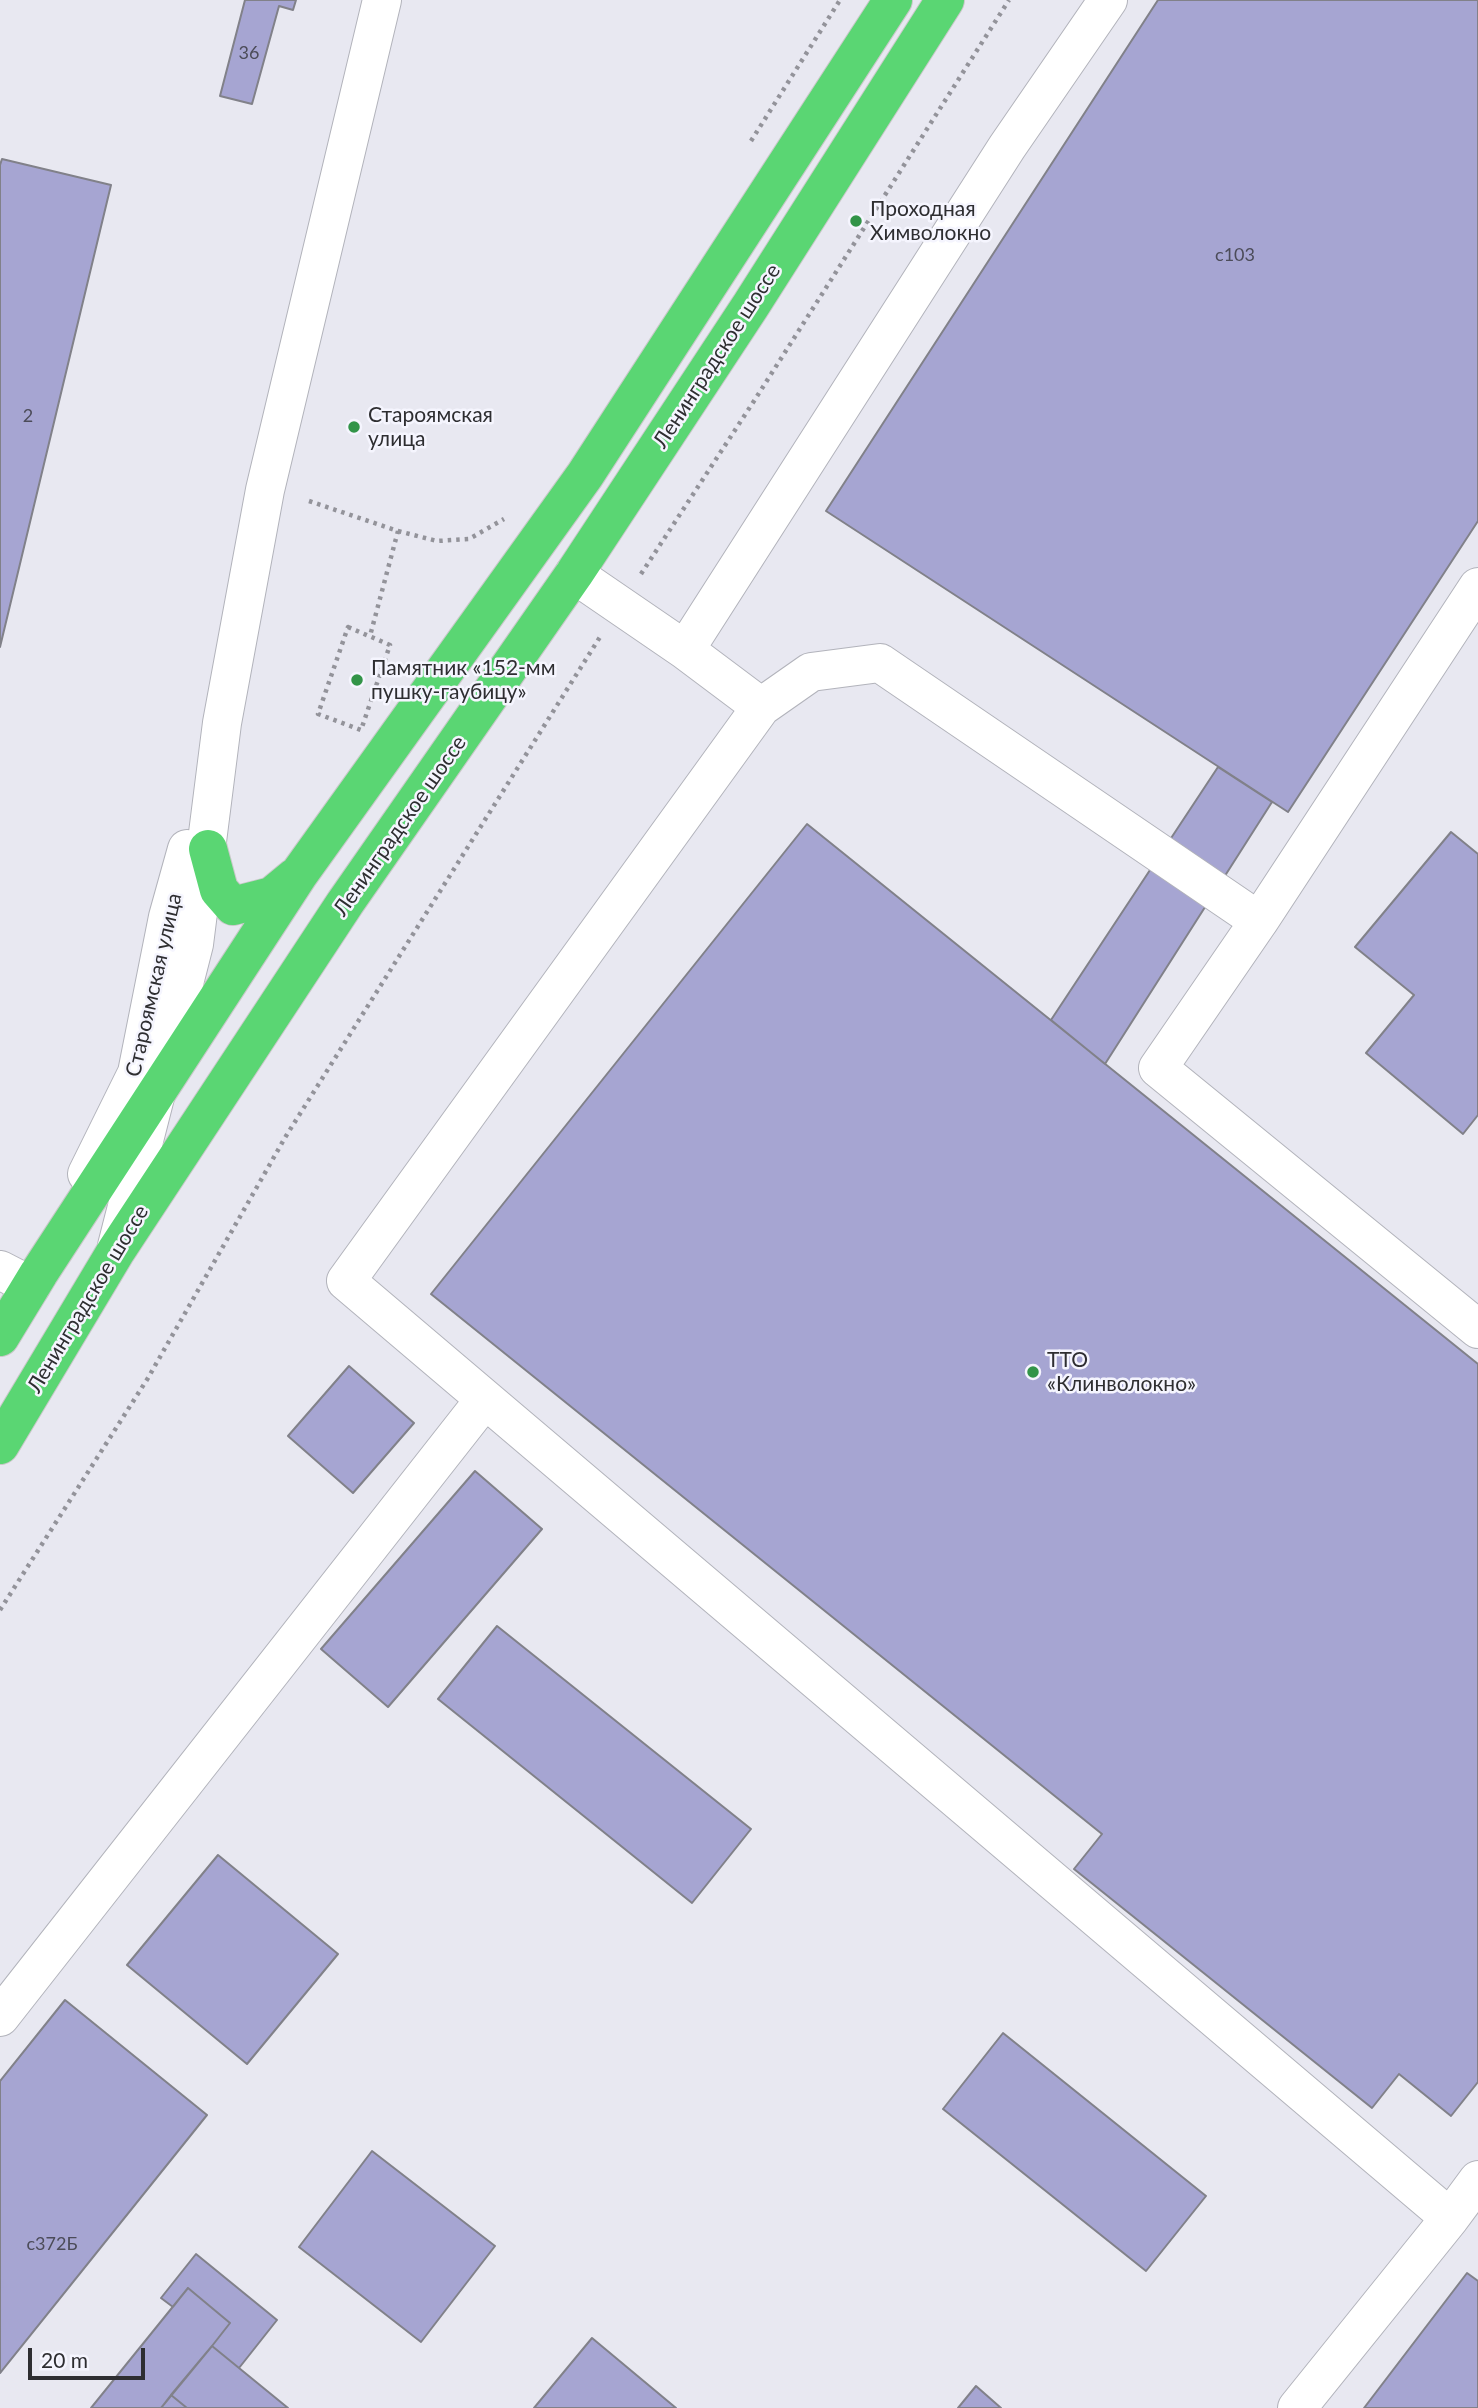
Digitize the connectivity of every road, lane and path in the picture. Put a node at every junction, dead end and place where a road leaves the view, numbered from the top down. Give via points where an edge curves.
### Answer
1 (382, 0) edge
2 (840, 0) edge
3 (893, 0) edge
4 (945, 0) edge
5 (1009, 0) edge
6 (1108, 0) edge
7 (746, 148) dead end
8 (309, 501) dead end
9 (515, 513) dead end
10 (398, 531) junction
11 (574, 574) junction
12 (1478, 587) edge
13 (620, 605) junction
14 (370, 636) junction
15 (685, 650) junction
16 (761, 708) junction
17 (222, 723) junction
18 (208, 849) junction
19 (299, 874) junction
20 (1259, 921) junction
21 (154, 1097) junction
22 (116, 1251) junction
23 (23, 1276) edge
24 (1478, 1329) edge
25 (0, 1337) edge
26 (485, 1399) junction
27 (0, 1445) edge
28 (0, 1610) edge
29 (0, 2017) edge
30 (1478, 2180) edge
31 (1450, 2218) junction
32 (1297, 2408) edge

1 - 17 street, Староямская улица via 265,490
2 - 7 path
3 - 19 highway via 585,475
4 - 11 highway, Ленинградское шоссе
5 - 13 path
6 - 15 street via 1007,148
8 - 10 path
9 - 10 path via 469,538 437,541
10 - 14 path
11 - 13 street
11 - 22 highway, Ленинградское шоссе via 345,903
12 - 20 street
13 - 15 street
13 - 28 path via 286,1136 148,1378
14 - 14 path via 348,627 318,714 361,730 390,645
15 - 16 street
16 - 20 street via 811,672 880,663
16 - 26 street via 346,1281
17 - 18 street, Староямская улица
17 - 23 street, Староямская улица via 168,917 137,1073
18 - 19 highway via 219,890 233,906 272,896
18 - 21 street, Староямская улица via 194,944
19 - 21 highway
20 - 24 street via 1158,1068
21 - 22 street, Староямская улица
21 - 23 highway
22 - 27 highway, Ленинградское шоссе
23 - 25 highway
26 - 29 street
26 - 31 street
30 - 31 street
31 - 32 street

